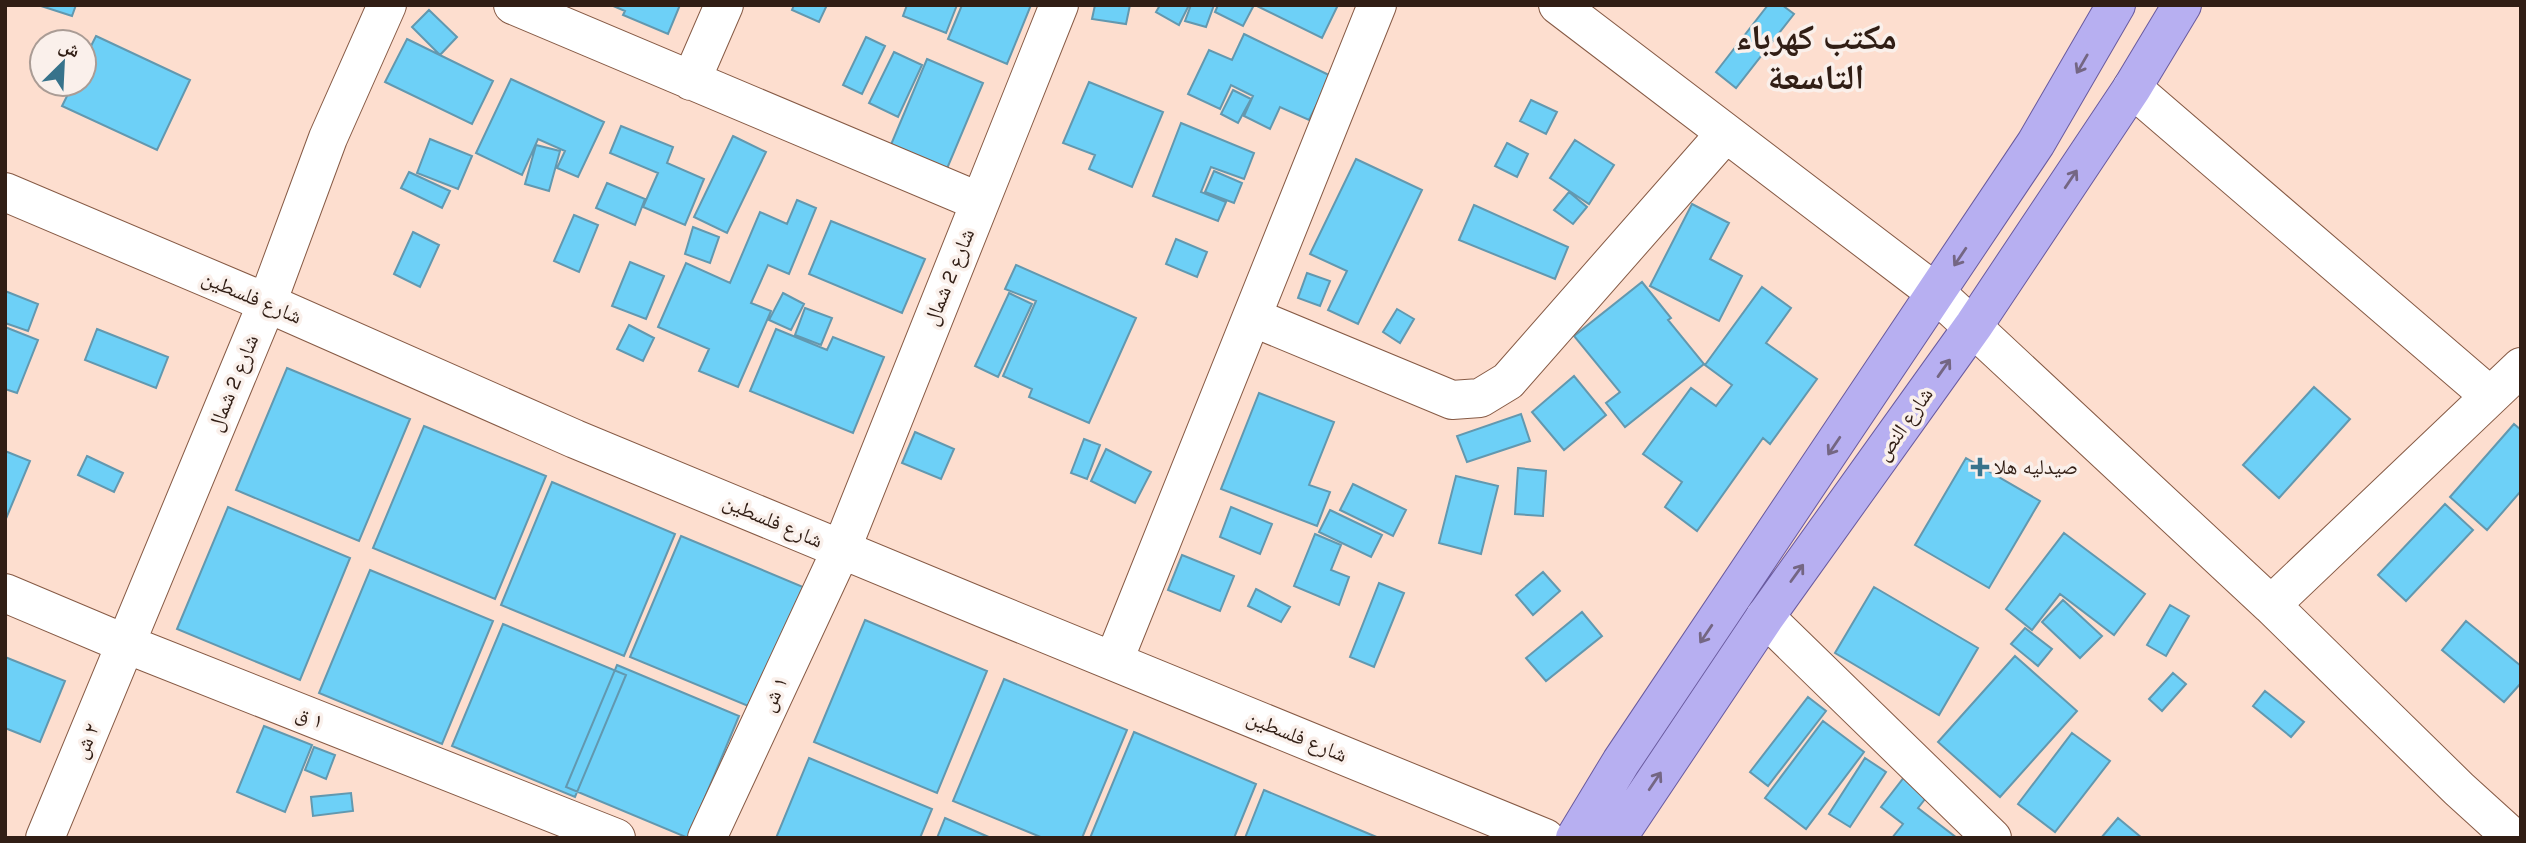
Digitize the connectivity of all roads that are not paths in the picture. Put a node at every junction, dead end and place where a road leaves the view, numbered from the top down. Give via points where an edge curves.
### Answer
1 (387, 5) edge
2 (513, 5) edge
3 (724, 5) edge
4 (1059, 5) edge
5 (1377, 5) edge
6 (1558, 5) edge
7 (2116, 5) edge
8 (2182, 5) edge
9 (691, 81) junction
10 (2132, 88) junction
11 (1725, 134) junction
12 (5, 192) edge
13 (980, 202) junction
14 (1936, 293) junction
15 (267, 303) junction
16 (1252, 317) junction
17 (1974, 325) junction
18 (2521, 367) edge
19 (2490, 396) junction
20 (841, 550) junction
21 (5, 593) edge
22 (2272, 605) junction
23 (1765, 617) junction
24 (126, 644) junction
25 (1114, 660) junction
26 (45, 838) edge
27 (616, 838) edge
28 (707, 838) edge
29 (1545, 838) edge
30 (1574, 838) edge
31 (1617, 838) edge
32 (1992, 838) edge
33 (2513, 838) edge

1 - 15 street, شارع 2 شمال via 328,138
2 - 9 street
3 - 9 street
4 - 13 street, شارع 2 شمال
5 - 16 street
6 - 11 street
7 -> 14 main road via 2036,143
8 - 10 main road, شارع النص
9 - 13 street
17 -> 10 main road, شارع النص
10 - 19 street
11 - 14 street
11 - 16 street via 1508,381 1480,398 1452,400
12 - 15 street, شارع فلسطين
13 - 20 street, شارع 2 شمال
14 - 17 street
14 -> 30 main road
15 - 20 street, شارع فلسطين
15 - 24 street, شارع 2 شمال
16 - 25 street
17 - 22 street
23 -> 17 main road, شارع النص
18 - 19 street
19 - 22 street
20 - 25 street, شارع فلسطين
20 - 28 street, ١ ش
21 - 24 street, ١ ق
22 - 33 street
31 -> 23 main road, شارع النص
23 - 32 street
24 - 26 street, ٢ ش
24 - 27 street, ١ ق
25 - 29 street, شارع فلسطين

